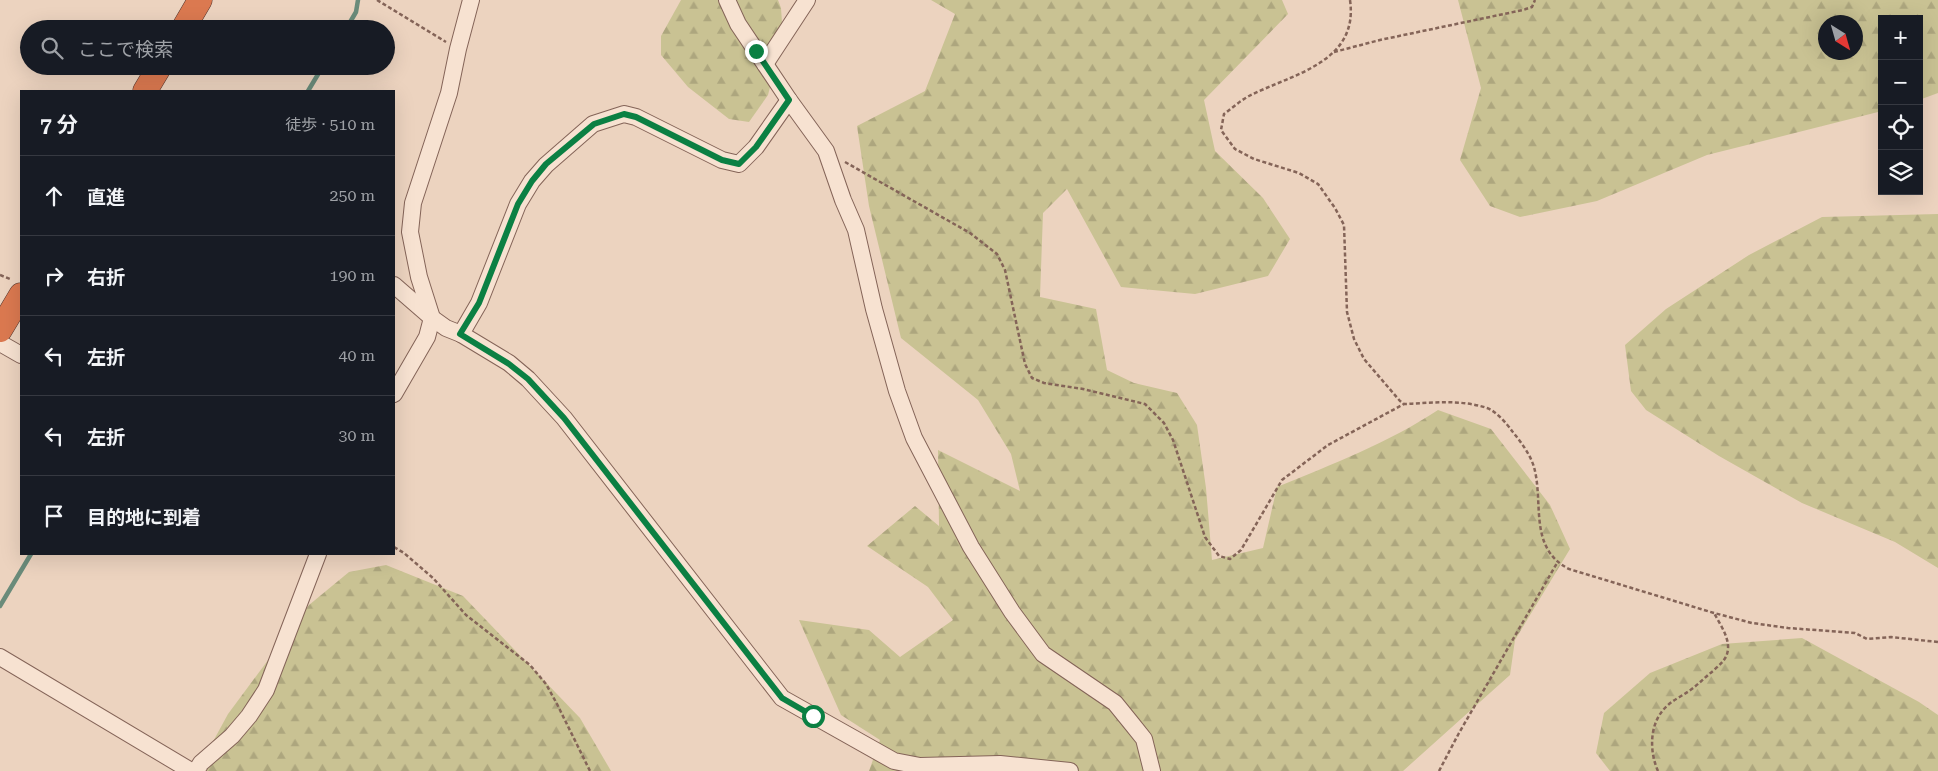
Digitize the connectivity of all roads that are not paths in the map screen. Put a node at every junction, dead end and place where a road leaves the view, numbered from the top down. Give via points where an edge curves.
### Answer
1 (200, 0) edge
2 (471, 0) edge
3 (727, 0) edge
4 (807, 0) edge
5 (188, 20) edge
6 (765, 64) junction
7 (155, 75) edge
8 (146, 90) edge
9 (789, 100) junction
10 (395, 285) edge
11 (20, 297) edge
12 (432, 318) junction
13 (0, 330) edge
14 (460, 334) junction
15 (0, 342) edge
16 (20, 354) edge
17 (395, 392) edge
18 (318, 555) edge
19 (0, 657) edge
20 (191, 771) edge
21 (196, 771) edge
22 (1070, 771) edge
23 (1152, 771) edge

1 - 5 highway
2 - 12 street via 449,93 413,203 410,232
3 - 6 street via 738,24
4 - 6 street
6 - 9 street
7 - 8 highway
9 - 14 street via 756,147 739,164 722,160 636,117 624,114 594,124 546,164 518,204 482,295
9 - 23 street via 826,151 856,230 874,309 914,438 971,547 1043,654 1116,703 1144,739
10 - 12 street
11 - 13 highway
12 - 14 street
12 - 17 street via 427,338
14 - 22 street via 528,379 564,418 782,698 894,761 920,766 1000,764
15 - 16 street
18 - 21 street via 266,690 232,736
19 - 20 street

